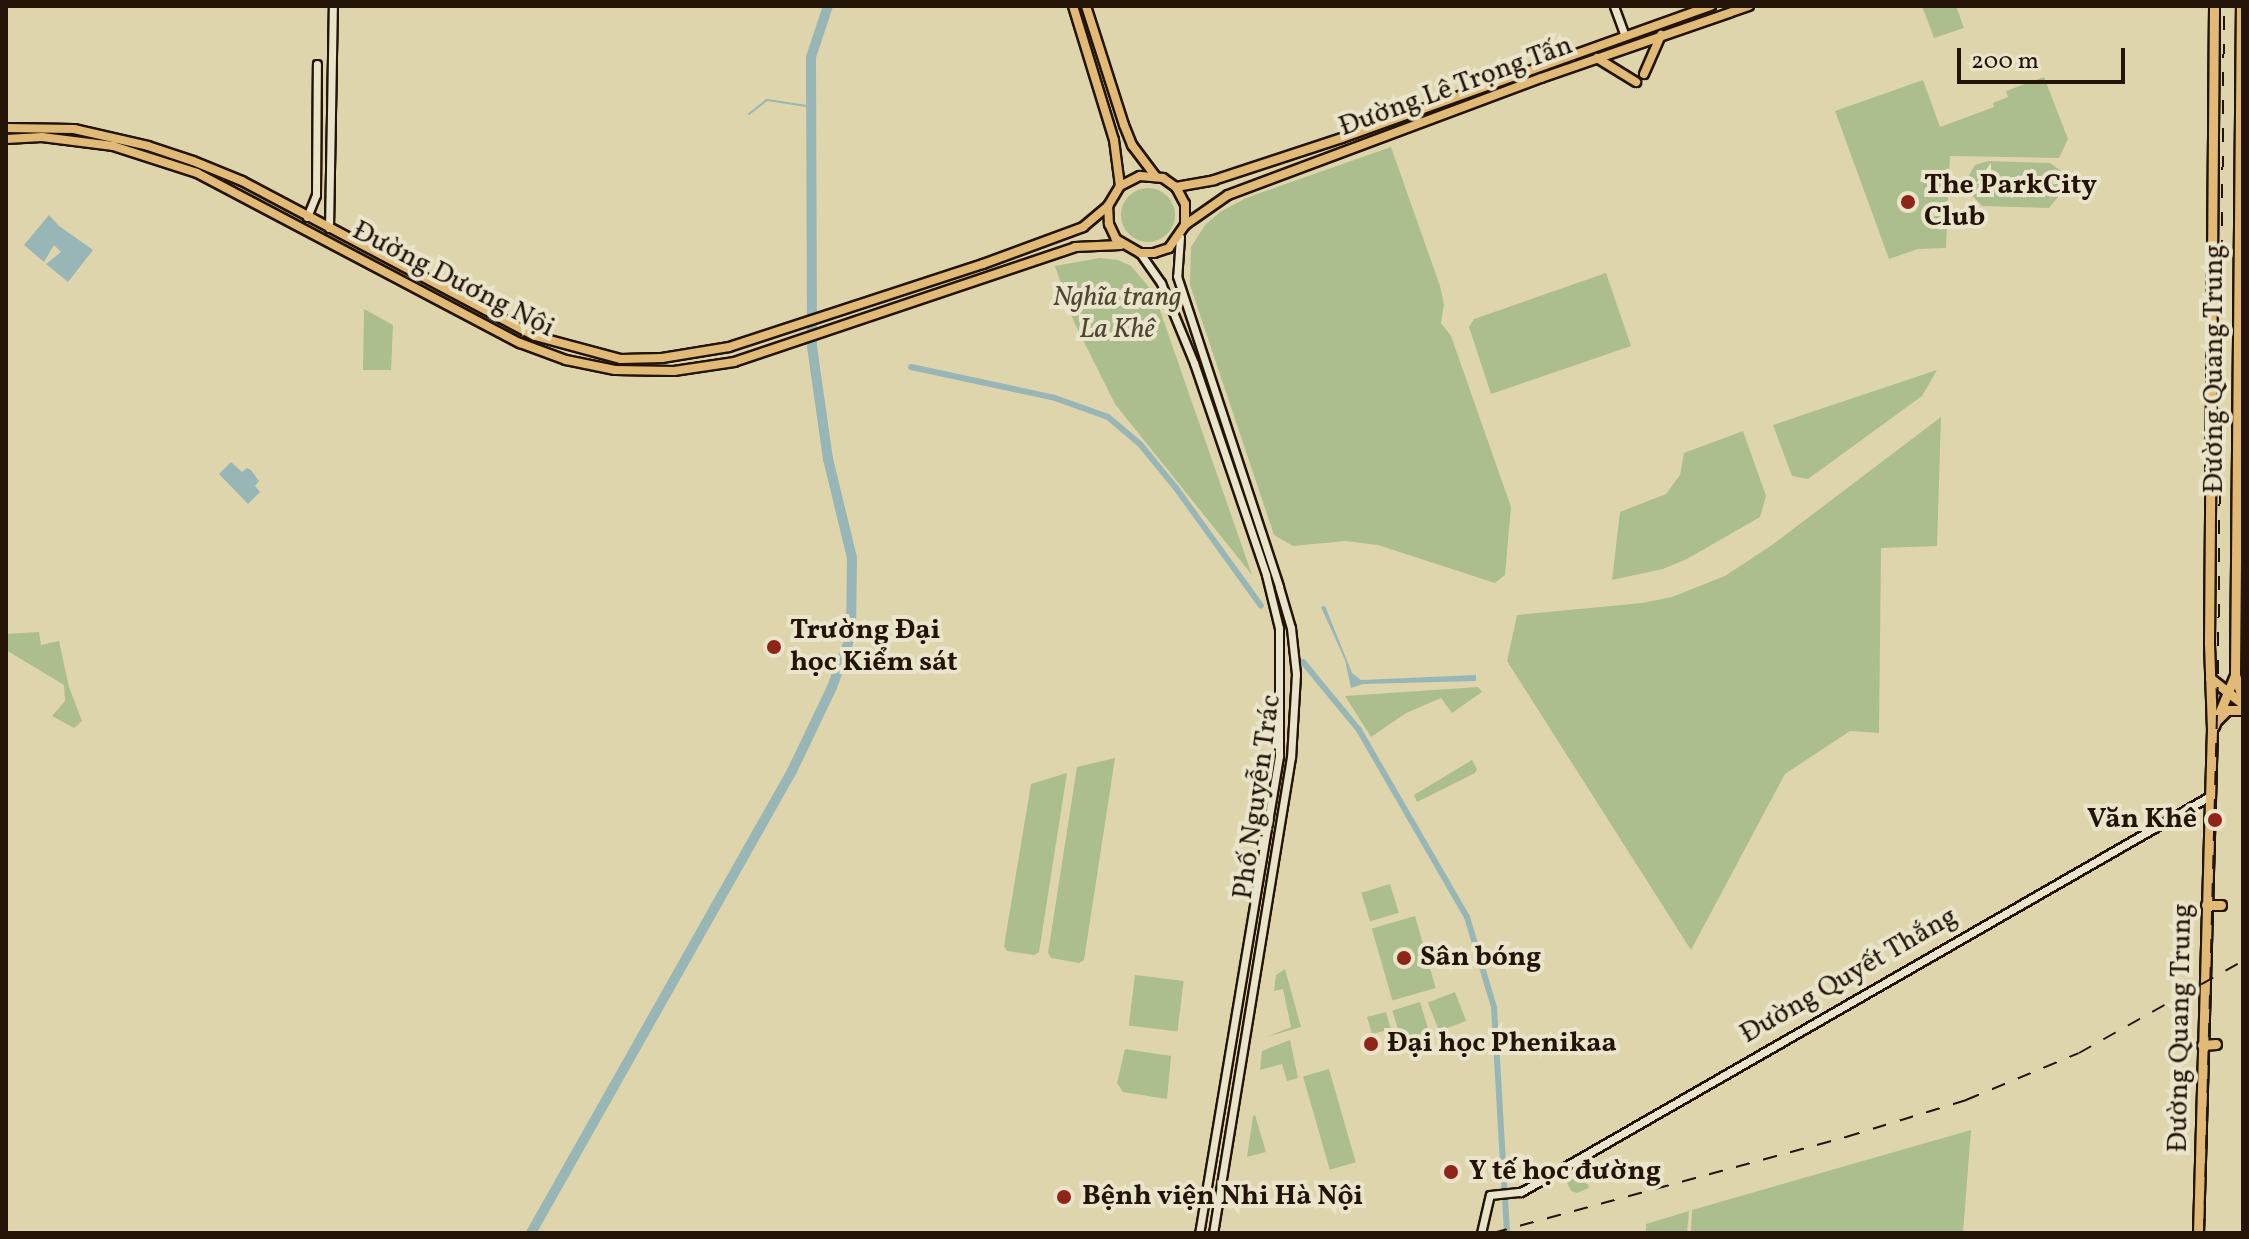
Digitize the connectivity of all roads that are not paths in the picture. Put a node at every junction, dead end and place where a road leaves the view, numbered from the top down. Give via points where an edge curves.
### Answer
1 (333, 6) edge
2 (1073, 6) edge
3 (1086, 6) edge
4 (1614, 6) edge
5 (1711, 6) edge
6 (1749, 6) edge
7 (2214, 6) edge
8 (2241, 6) edge
9 (1661, 35) junction
10 (1625, 36) junction
11 (1597, 58) junction
12 (317, 64) dead end
13 (1644, 74) dead end
14 (1636, 82) dead end
15 (42, 127) junction
16 (6, 128) edge
17 (42, 137) junction
18 (6, 139) edge
19 (317, 171) junction
20 (330, 171) junction
21 (1155, 176) junction
22 (1120, 186) junction
23 (1176, 187) junction
24 (1108, 206) junction
25 (307, 217) junction
26 (1185, 225) junction
27 (329, 228) junction
28 (1180, 237) junction
29 (1122, 245) junction
30 (1140, 253) junction
31 (983, 264) junction
32 (987, 276) junction
33 (477, 309) junction
34 (471, 320) junction
35 (1204, 359) junction
36 (1194, 363) junction
37 (2235, 675) junction
38 (2210, 678) junction
39 (2227, 692) junction
40 (2243, 704) edge
41 (2212, 729) junction
42 (2210, 796) junction
43 (2206, 905) junction
44 (2221, 905) dead end
45 (1252, 919) junction
46 (1263, 921) junction
47 (2216, 1044) dead end
48 (2202, 1045) junction
49 (1199, 1233) edge
50 (1213, 1233) edge
51 (1481, 1233) edge
52 (2198, 1233) edge

1 - 20 main road
2 - 22 main road via 1114,140
3 - 21 main road via 1132,145
4 - 10 main road
5 - 10 main road, Đường Lê Trọng Tấn
6 - 9 main road, Đường Lê Trọng Tấn
7 - 38 highway, Đường Quang Trung
8 - 37 highway, Đường Quang Trung
9 - 11 main road, Đường Lê Trọng Tấn
9 - 13 main road
10 - 23 main road, Đường Lê Trọng Tấn via 1342,138 1214,180
11 - 14 main road
11 - 26 main road, Đường Lê Trọng Tấn via 1228,195
12 - 19 main road
15 - 16 main road, Đường Dương Nội
15 - 17 main road
15 - 25 main road, Đường Dương Nội via 97,133 193,161
17 - 18 main road, Đường Dương Nội
17 - 34 main road, Đường Dương Nội via 113,146 197,173
19 - 20 main road
19 - 25 main road via 316,195
20 - 27 main road
21 - 22 main road via 1133,178
21 - 23 main road
22 - 24 main road
23 - 26 main road via 1185,204
24 - 29 main road via 1109,224
24 - 31 main road, Đường Dương Nội via 1083,227
25 - 27 main road, Đường Dương Nội
26 - 28 main road
27 - 33 main road, Đường Dương Nội
28 - 30 main road via 1162,251
28 - 35 main road, Phố Nguyễn Trác via 1177,276
29 - 30 main road
29 - 32 main road, Đường Dương Nội via 1075,247
30 - 36 main road, Phố Nguyễn Trác via 1161,283
31 - 32 main road
31 - 33 main road, Đường Dương Nội via 729,347 662,358 621,359 535,336
32 - 34 main road, Đường Dương Nội via 734,362 674,371 615,370 566,360
33 - 34 main road
35 - 36 main road
35 - 46 main road, Phố Nguyễn Trác via 1291,628 1296,674 1291,757
36 - 45 main road, Phố Nguyễn Trác via 1279,628 1279,756
37 - 39 highway, Đường Quang Trung
37 - 40 highway
38 - 39 highway
38 - 41 highway, Đường Quang Trung
39 - 40 highway
39 - 41 highway, Đường Quang Trung
40 - 41 highway via 2223,712
41 - 42 highway, Đường Quang Trung via 2216,774
42 - 43 highway, Đường Quang Trung
42 - 51 main road, Đường Quyết Thắng via 1511,1195 1493,1193
43 - 44 highway
43 - 48 highway, Đường Quang Trung
45 - 46 main road
45 - 49 main road, Phố Nguyễn Trác
46 - 50 main road, Phố Nguyễn Trác
47 - 48 highway
48 - 52 highway, Đường Quang Trung

